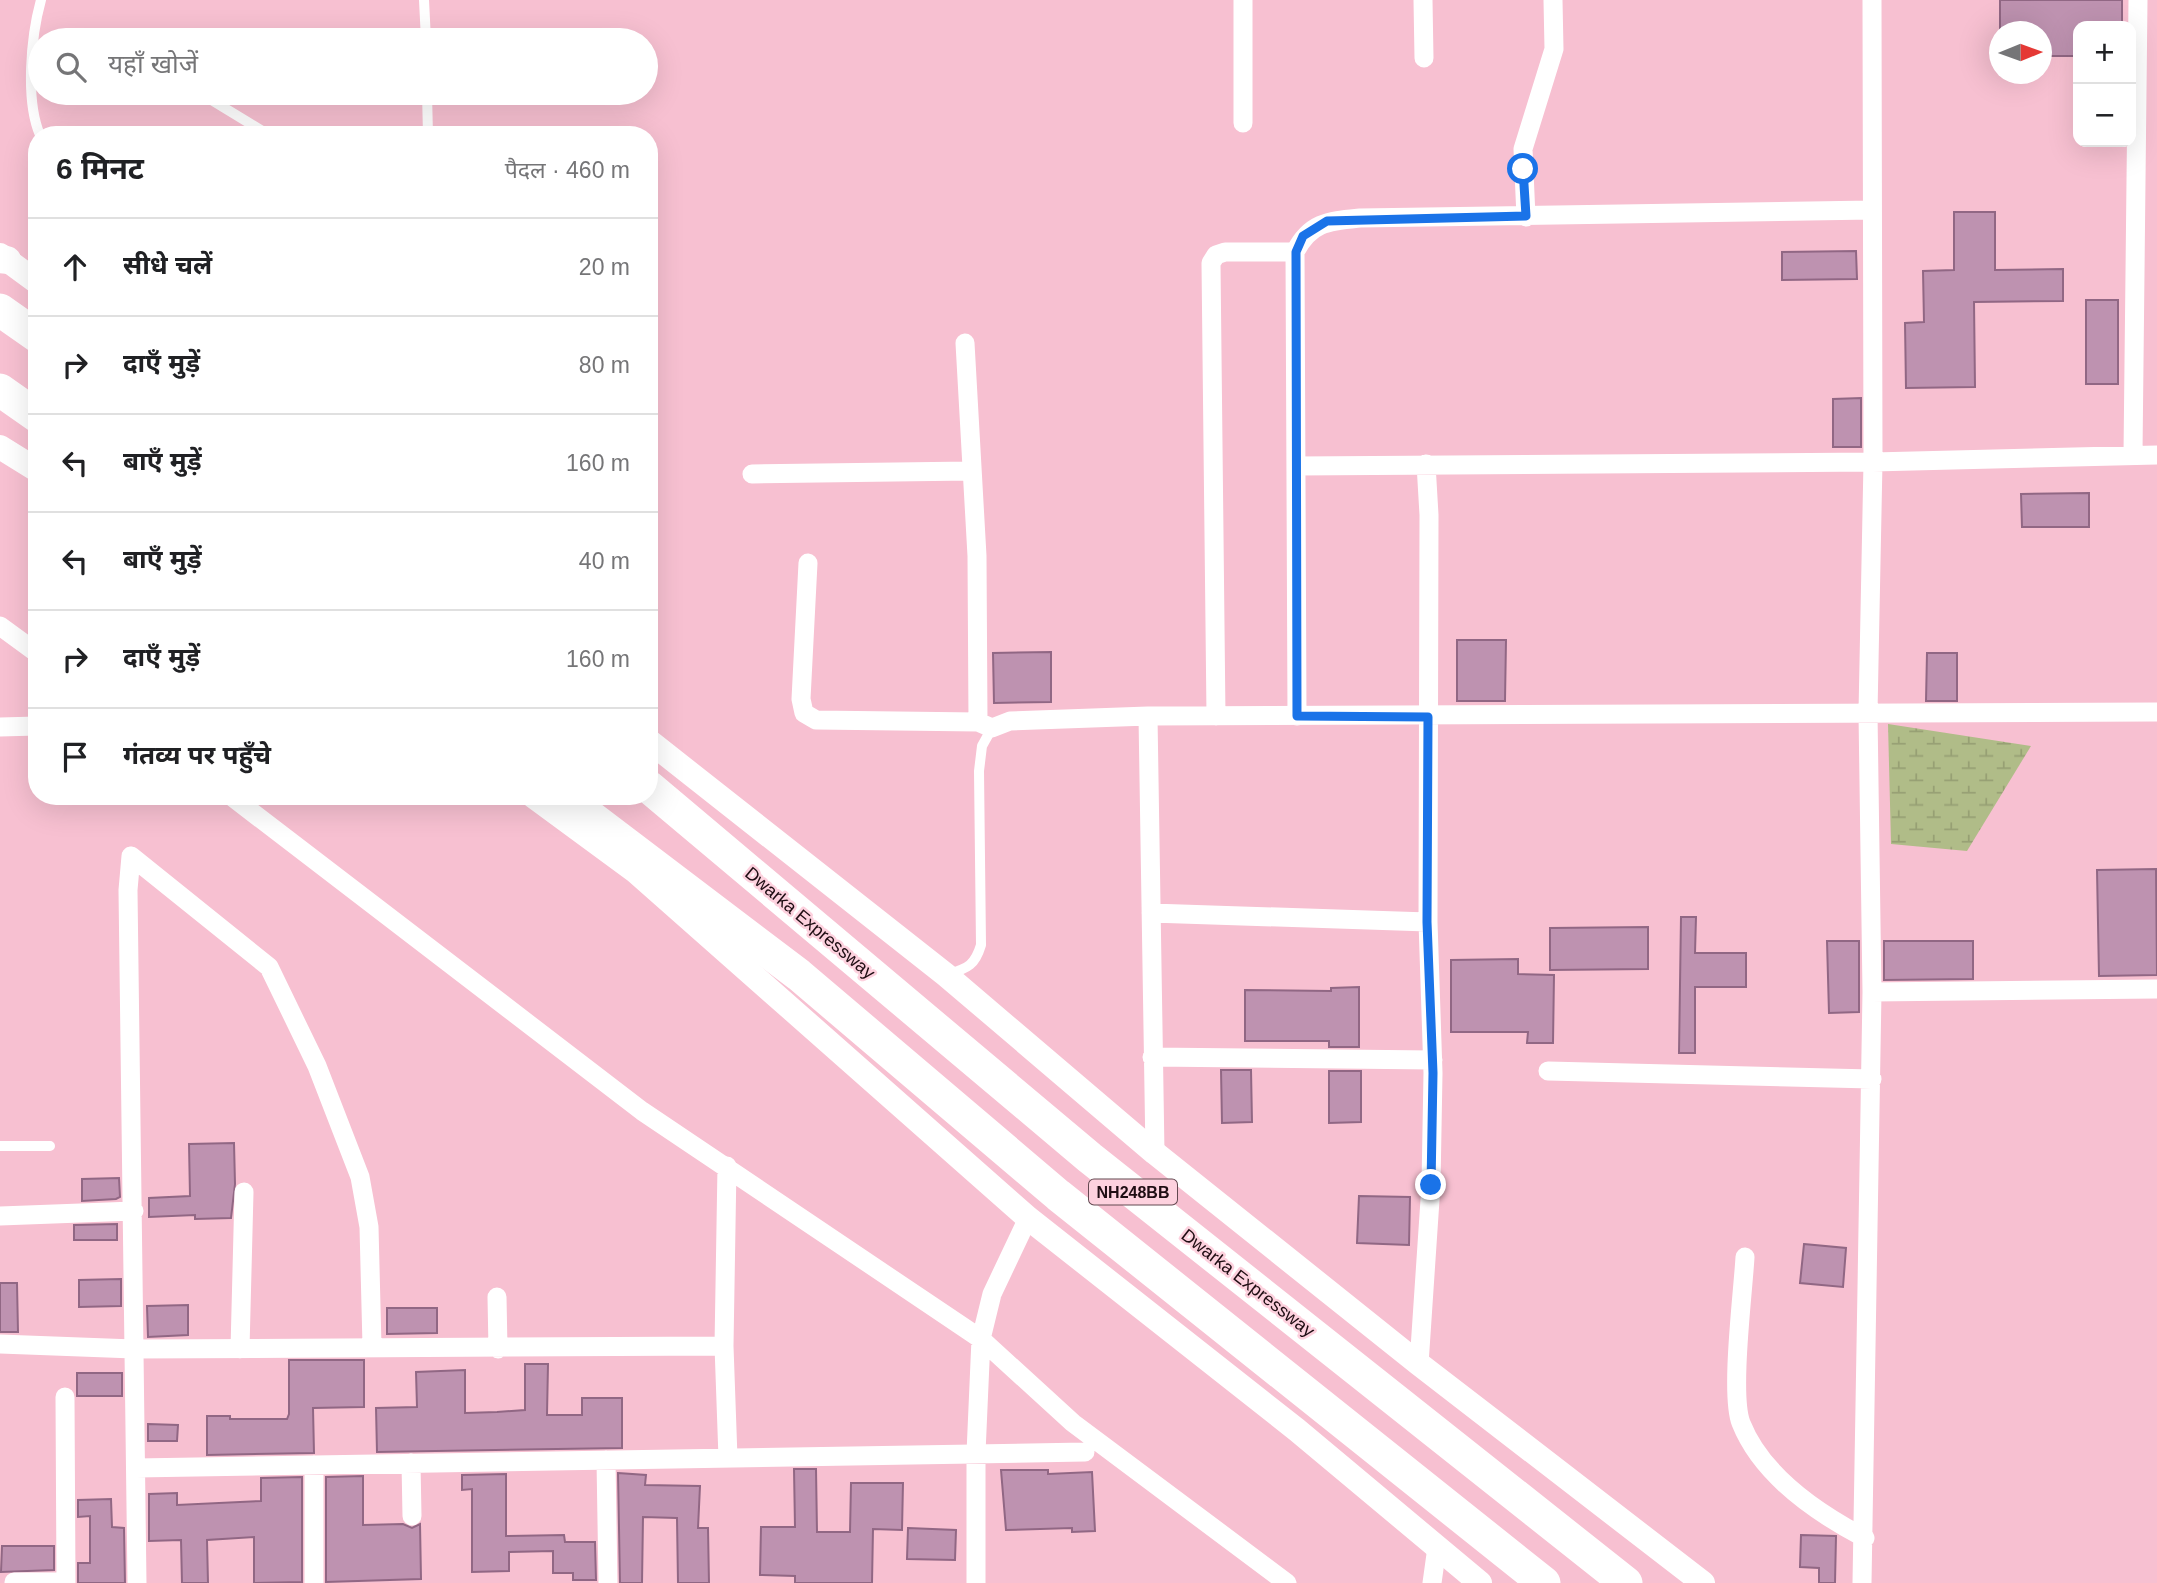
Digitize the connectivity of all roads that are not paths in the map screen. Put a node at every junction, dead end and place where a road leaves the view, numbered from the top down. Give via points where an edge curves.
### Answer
1 (41, 0) edge
2 (424, 0) edge
3 (1243, 0) edge
4 (1423, 0) edge
5 (1553, 0) edge
6 (1871, 0) edge
7 (2138, 0) edge
8 (34, 28) edge
9 (425, 28) edge
10 (1424, 58) dead end
11 (32, 105) edge
12 (220, 105) edge
13 (428, 105) edge
14 (1243, 123) dead end
15 (38, 126) edge
16 (254, 126) edge
17 (428, 126) edge
18 (1872, 211) junction
19 (1526, 216) junction
20 (1296, 252) junction
21 (2, 258) edge
22 (28, 276) edge
23 (0, 310) edge
24 (28, 330) edge
25 (965, 343) dead end
26 (0, 390) edge
27 (28, 410) edge
28 (0, 447) edge
29 (2133, 454) junction
30 (2157, 455) edge
31 (1873, 462) junction
32 (28, 464) edge
33 (1426, 464) junction
34 (1297, 466) junction
35 (971, 471) junction
36 (752, 474) dead end
37 (808, 563) dead end
38 (0, 626) edge
39 (28, 646) edge
40 (2157, 712) edge
41 (1868, 713) junction
42 (1148, 716) junction
43 (1216, 716) junction
44 (1297, 716) junction
45 (1428, 717) junction
46 (985, 725) junction
47 (28, 726) edge
48 (0, 727) edge
49 (658, 748) edge
50 (658, 795) edge
51 (243, 805) edge
52 (545, 805) edge
53 (575, 805) edge
54 (1151, 913) junction
55 (1427, 922) junction
56 (946, 975) junction
57 (2157, 989) edge
58 (1872, 992) junction
59 (1153, 1057) junction
60 (1433, 1060) junction
61 (1548, 1071) dead end
62 (1872, 1079) junction
63 (0, 1146) edge
64 (50, 1146) dead end
65 (1156, 1153) junction
66 (727, 1166) junction
67 (244, 1192) dead end
68 (134, 1211) junction
69 (0, 1216) edge
70 (1028, 1217) junction
71 (1745, 1257) dead end
72 (497, 1297) dead end
73 (981, 1339) junction
74 (0, 1344) edge
75 (372, 1346) junction
76 (724, 1346) junction
77 (134, 1349) junction
78 (240, 1349) junction
79 (498, 1349) junction
80 (1419, 1364) junction
81 (65, 1397) dead end
82 (1085, 1452) dead end
83 (976, 1453) junction
84 (728, 1458) junction
85 (606, 1460) junction
86 (411, 1463) junction
87 (314, 1465) junction
88 (136, 1468) junction
89 (412, 1516) dead end
90 (1865, 1538) junction
91 (1437, 1547) junction
92 (66, 1582) edge
93 (14, 1583) edge
94 (136, 1583) edge
95 (314, 1583) edge
96 (608, 1583) edge
97 (976, 1583) edge
98 (1287, 1583) edge
99 (1432, 1583) edge
100 (1480, 1583) edge
101 (1544, 1583) edge
102 (1626, 1583) edge
103 (1703, 1583) edge
104 (1862, 1583) edge

1 - 8 lane
2 - 9 lane
3 - 14 street
4 - 10 street
5 - 19 street via 1556,29 1550,72 1523,149
6 - 18 street
7 - 29 street
11 - 15 lane
12 - 16 lane
13 - 17 lane
18 - 19 street
18 - 31 street
19 - 20 street via 1327,221 1303,236
20 - 34 street
20 - 43 street via 1225,252 1211,263
21 - 22 street
23 - 24 highway
25 - 35 street
26 - 27 highway
28 - 32 street
29 - 30 street
29 - 31 street
31 - 33 street
31 - 41 street
33 - 34 street
33 - 45 street
34 - 44 street
35 - 36 street
35 - 46 street
37 - 46 street via 800,681 804,713 816,720
38 - 39 street
40 - 41 street
41 - 45 street
41 - 58 street
42 - 43 street
42 - 46 street
42 - 54 street
43 - 44 street
44 - 45 street
45 - 55 street
46 - 56 lane via 979,771 981,945 976,961 964,971
47 - 48 street
49 - 56 street
50 - 102 highway, Dwarka Expressway / NH248BB via 1090,1158
51 - 66 street via 642,1111
52 - 70 street via 635,871
53 - 101 highway, NH248BB via 799,975 1058,1195
54 - 55 street
54 - 59 street
55 - 60 street
56 - 65 street
57 - 58 street
58 - 62 street
59 - 60 street
59 - 65 street
60 - 80 street via 1431,1185
61 - 62 street
62 - 90 street
63 - 64 lane
65 - 80 street
66 - 73 street
66 - 76 street
67 - 78 street
68 - 69 street
68 - 75 street via 131,856 270,967 317,1066 360,1177 369,1227
68 - 77 street
70 - 73 street via 992,1294
70 - 91 street
71 - 90 street via 1738,1391 1741,1422 1763,1461 1787,1484 1826,1518
72 - 79 street
73 - 83 street
73 - 98 street via 1073,1423
74 - 77 street
75 - 78 street
75 - 79 street
76 - 79 street
76 - 84 street
77 - 78 street
77 - 88 street
80 - 103 street
81 - 92 street
82 - 83 street
83 - 84 street
83 - 97 street
84 - 85 street
85 - 86 street
85 - 96 street
86 - 87 street
86 - 89 street
87 - 88 street
87 - 95 street
88 - 94 street
90 - 104 street
91 - 99 street
91 - 100 street
92 - 93 street

